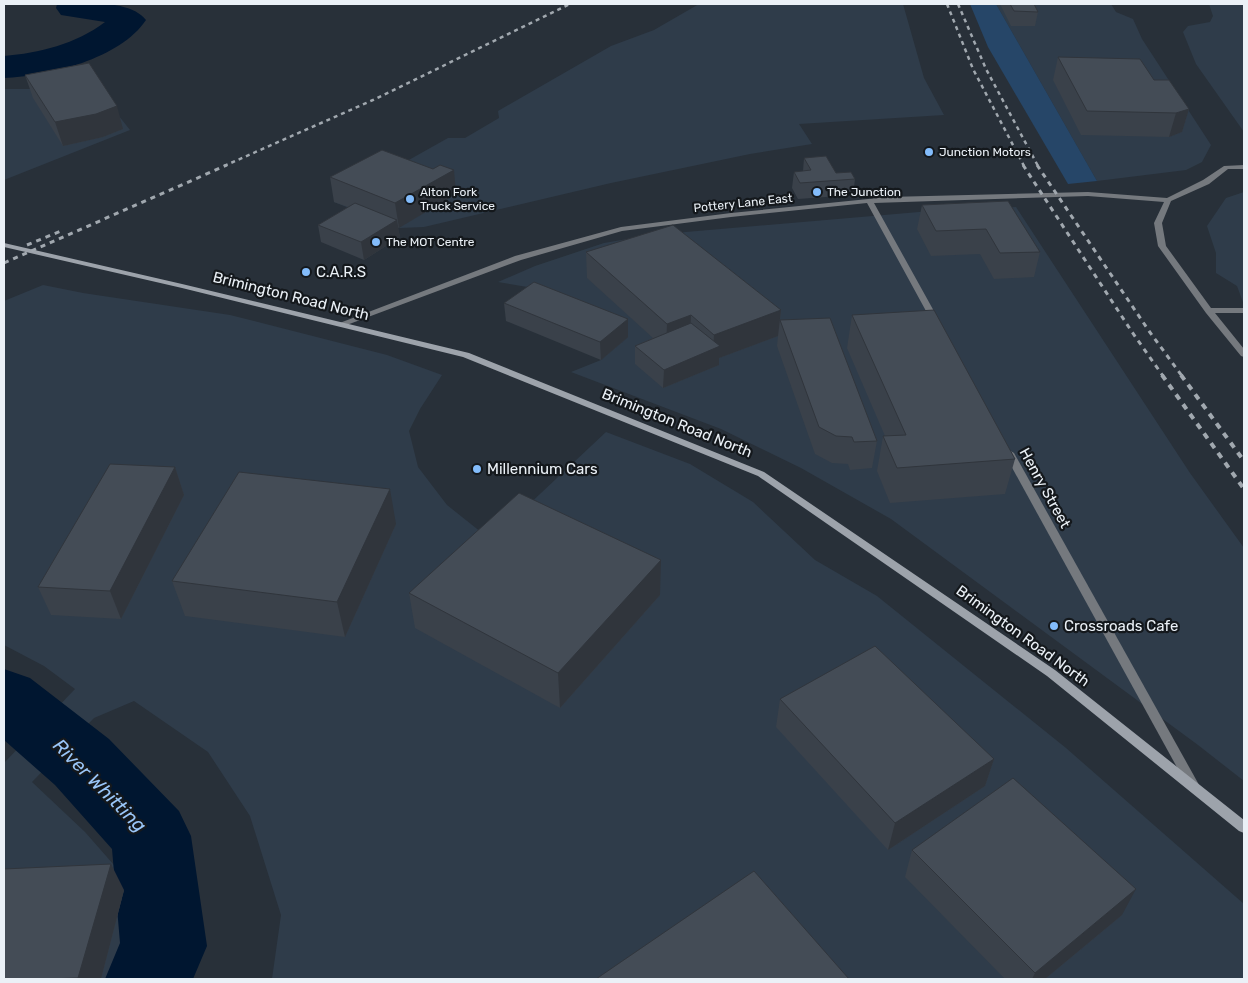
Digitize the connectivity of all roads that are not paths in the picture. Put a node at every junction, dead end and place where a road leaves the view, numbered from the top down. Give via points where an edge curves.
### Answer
1 (1244, 166) edge
2 (1168, 200) junction
3 (870, 202) junction
4 (4, 245) edge
5 (1244, 310) edge
6 (1209, 311) junction
7 (341, 324) junction
8 (942, 332) edge
9 (1244, 354) edge
10 (1004, 444) edge
11 (1195, 788) junction
12 (1244, 827) edge

1 - 2 street, Pottery Lane East via 1226,167 1206,182
2 - 3 street, Pottery Lane East via 1088,194
2 - 6 street via 1158,223 1162,246
3 - 7 street, Pottery Lane East via 620,229 518,258
3 - 8 street
4 - 7 main road, Brimington Road North
5 - 6 street
6 - 9 street
7 - 11 main road, Brimington Road North via 466,355 761,474 1051,673
10 - 11 street, Henry Street
11 - 12 main road, Brimington Road North

